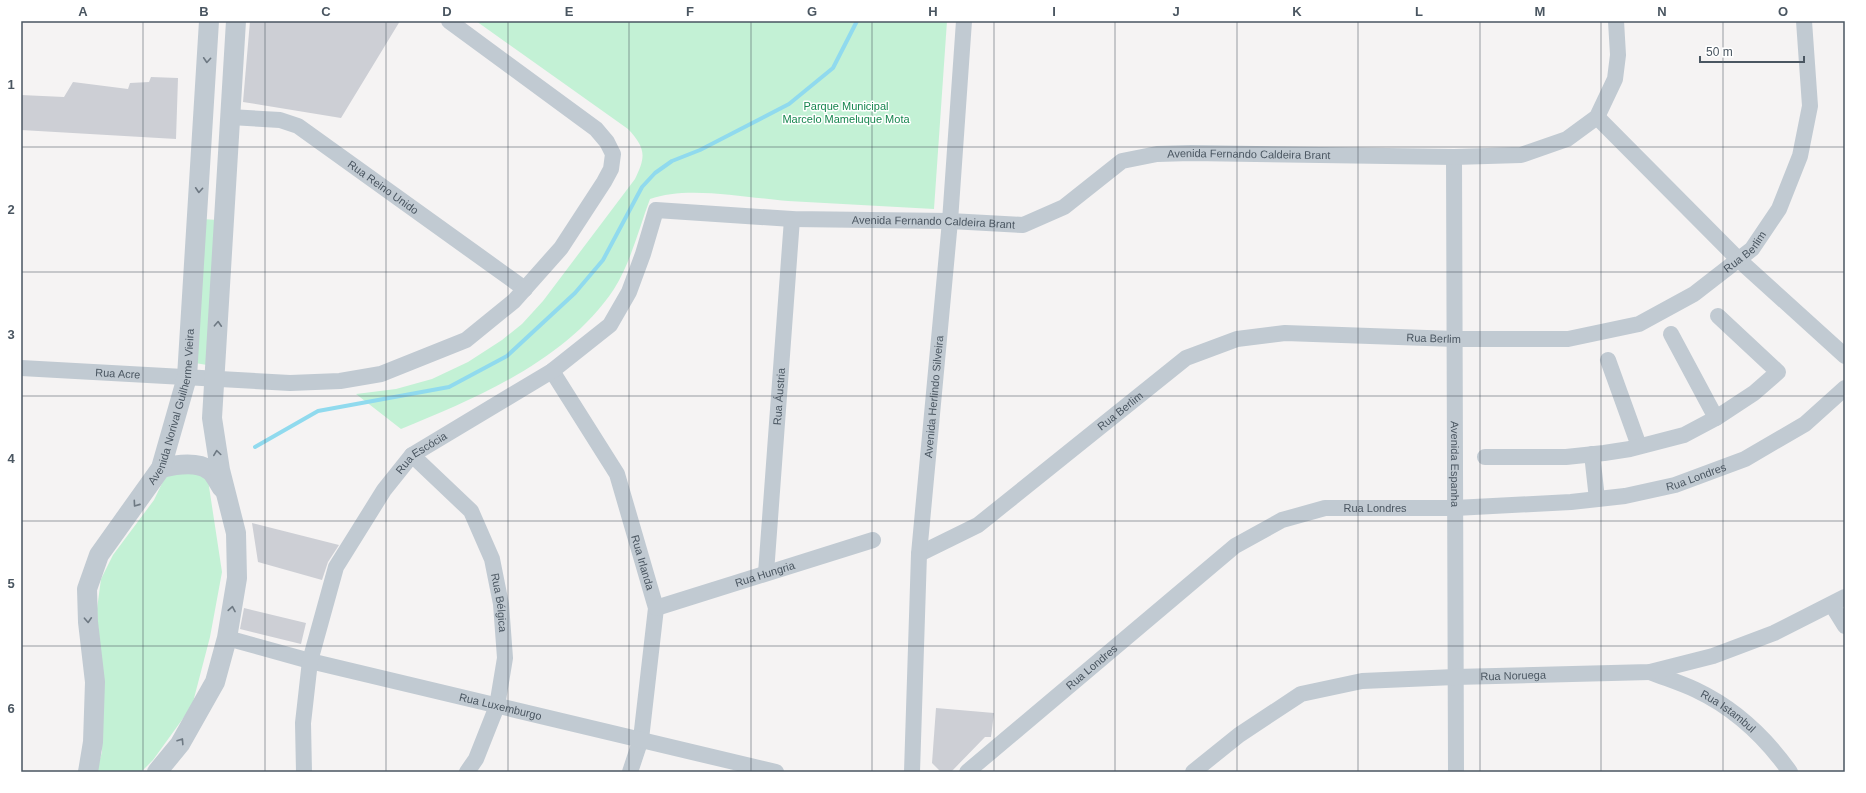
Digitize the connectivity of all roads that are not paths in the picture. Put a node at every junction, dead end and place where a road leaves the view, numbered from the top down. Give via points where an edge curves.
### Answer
1 (209, 21) edge
2 (236, 21) edge
3 (449, 21) edge
4 (964, 21) edge
5 (1616, 21) edge
6 (1804, 21) edge
7 (230, 117) junction
8 (1597, 117) junction
9 (1454, 157) junction
10 (656, 210) joint
11 (792, 219) junction
12 (950, 221) junction
13 (1739, 260) junction
14 (525, 289) junction
15 (1718, 316) dead end
16 (1671, 334) dead end
17 (1455, 339) junction
18 (1845, 356) edge
19 (1608, 360) dead end
20 (21, 368) edge
21 (552, 371) junction
22 (187, 377) junction
23 (214, 380) junction
24 (1845, 388) edge
25 (1716, 418) junction
26 (1639, 446) junction
27 (1592, 454) junction
28 (412, 455) junction
29 (1485, 457) dead end
30 (161, 468) junction
31 (225, 493) junction
32 (1597, 499) junction
33 (1455, 508) junction
34 (873, 540) dead end
35 (919, 554) junction
36 (766, 573) junction
37 (1839, 601) edge
38 (656, 608) junction
39 (1845, 626) edge
40 (227, 638) junction
41 (310, 661) junction
42 (1650, 672) junction
43 (1455, 676) junction
44 (497, 706) junction
45 (641, 739) junction
46 (758, 770) edge
47 (88, 772) edge
48 (157, 772) edge
49 (304, 772) edge
50 (467, 772) edge
51 (630, 772) edge
52 (776, 772) edge
53 (912, 772) edge
54 (966, 772) edge
55 (1193, 772) edge
56 (1456, 772) edge
57 (1790, 772) edge

1 -> 22 street, Avenida Norival Guilherme Vieira
2 - 7 street
3 - 14 street, Rua Acre via 596,129 613,154 611,168 604,182 561,248
4 - 12 street, Avenida Herlindo Silveira
5 - 8 street via 1618,55 1615,79
6 - 13 street, Rua Berlim via 1810,106 1800,156 1779,209 1752,249
7 - 14 street, Rua Reino Unido via 280,120 298,126
23 -> 7 street
8 - 9 street, Avenida Fernando Caldeira Brant via 1567,139 1521,155
8 - 13 street
9 - 12 street, Avenida Fernando Caldeira Brant via 1157,154 1122,161 1064,207 1023,225
9 - 17 street, Avenida Espanha
10 - 11 street, Avenida Fernando Caldeira Brant
10 - 21 street, Rua Escócia via 629,292 610,325
11 - 12 street, Avenida Fernando Caldeira Brant
11 - 36 street, Rua Áustria
12 - 35 street, Avenida Herlindo Silveira
13 - 17 street, Rua Berlim via 1694,294 1639,324 1568,339
13 - 18 street
14 - 23 street, Rua Acre via 466,340 381,374 340,381 290,383
15 - 25 street via 1778,372 1754,393
16 - 25 street
17 - 33 street, Avenida Espanha
17 - 35 street, Rua Berlim via 1285,332 1237,339 1186,358 978,525
19 - 26 street
20 - 22 street, Rua Acre
21 - 28 street, Rua Escócia
21 - 38 street, Rua Irlanda via 617,474
22 - 23 street, Rua Acre
22 - 30 street, Avenida Norival Guilherme Vieira
31 -> 23 street via 212,418
24 - 32 street, Rua Londres via 1805,424 1745,459 1676,485
25 - 26 street via 1684,435
26 - 27 street
27 - 29 street via 1566,457
27 - 32 street
28 - 41 street, Rua Escócia via 384,490 336,567
28 - 44 street, Rua Bélgica via 471,511 492,559 501,604 505,658
30 - 31 street via 177,464 208,469
30 -> 47 street, Avenida Norival Guilherme Vieira via 99,554 87,589 95,682 93,742
40 -> 31 street via 237,578 236,533
32 - 33 street, Rua Londres
33 - 43 street, Avenida Espanha
33 - 54 street, Rua Londres via 1325,508 1282,520 1235,546
34 - 36 street, Rua Hungria
35 - 53 street, Avenida Herlindo Silveira
36 - 38 street, Rua Hungria
37 - 39 street
37 - 42 street, Rua Noruega via 1774,633 1720,653
38 - 45 street, Rua Irlanda
40 - 41 street, Rua Luxemburgo
48 -> 40 street via 180,744 216,682
41 - 44 street, Rua Luxemburgo
41 - 49 street, Rua Escócia via 303,723
42 - 43 street, Rua Noruega
42 - 57 street, Rua Istambul via 1696,690 1739,716 1775,750
43 - 55 street, Rua Noruega via 1362,681 1301,694 1239,735
43 - 56 street, Avenida Espanha
44 - 45 street, Rua Luxemburgo
44 - 50 street, Rua Bélgica via 476,759
45 - 46 street, Rua Luxemburgo
45 - 51 street, Rua Irlanda
46 - 52 street, Rua Luxemburgo

